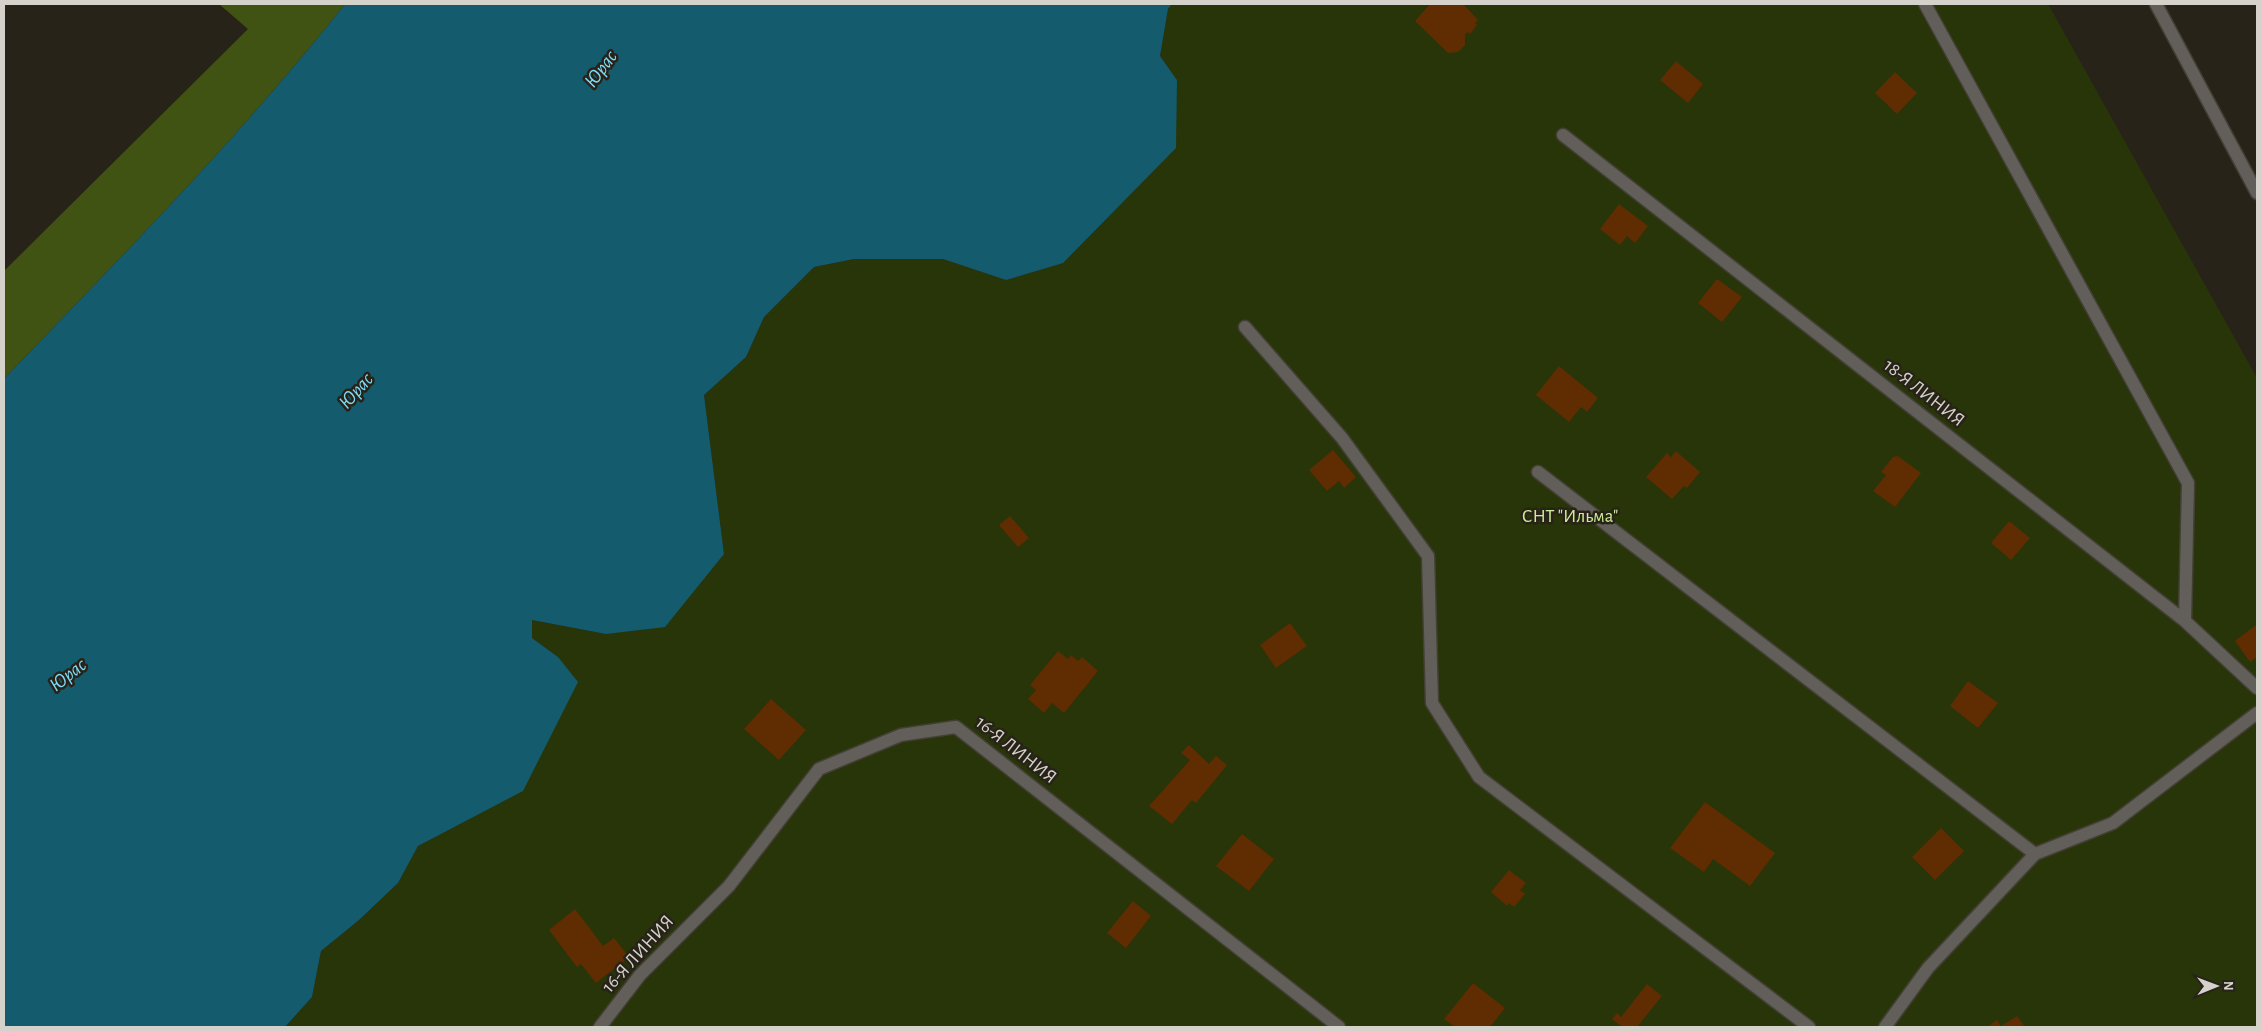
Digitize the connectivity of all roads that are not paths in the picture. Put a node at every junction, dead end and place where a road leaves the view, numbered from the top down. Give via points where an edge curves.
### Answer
1 (1925, 4) edge
2 (2156, 4) edge
3 (1563, 135) dead end
4 (2257, 193) edge
5 (1245, 326) dead end
6 (1538, 472) dead end
7 (2185, 621) junction
8 (2257, 688) edge
9 (2257, 713) edge
10 (2035, 854) junction
11 (600, 1027) edge
12 (1339, 1027) edge
13 (1809, 1027) edge
14 (1885, 1027) edge

1 - 7 street via 2188,483
2 - 4 street
3 - 7 street, 18-Я ЛИНИЯ
5 - 13 street via 1342,438 1428,556 1432,703 1479,777
6 - 10 street
7 - 8 street, 18-Я ЛИНИЯ
9 - 10 street via 2113,823
10 - 14 street via 1928,968
11 - 12 street, 16-Я ЛИНИЯ via 640,975 729,886 819,769 901,735 956,726

